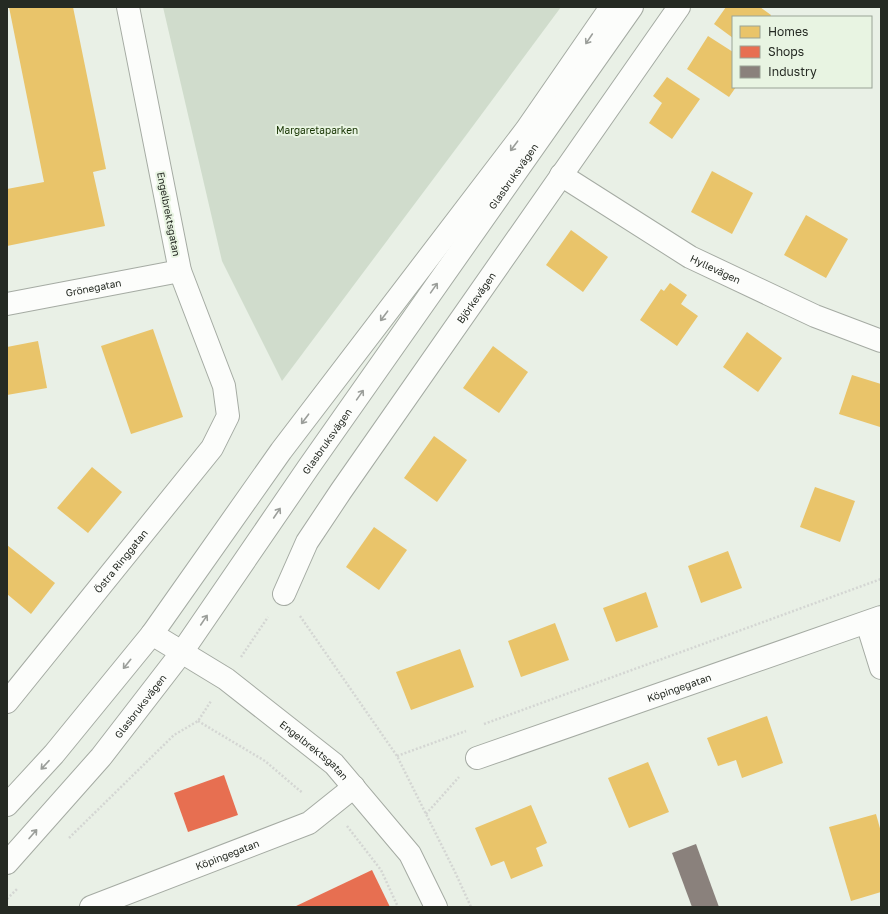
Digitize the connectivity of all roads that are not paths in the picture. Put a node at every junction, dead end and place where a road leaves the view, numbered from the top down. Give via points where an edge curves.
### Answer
1 (128, 7) edge
2 (611, 7) edge
3 (632, 7) edge
4 (679, 7) edge
5 (561, 176) junction
6 (180, 271) junction
7 (7, 304) edge
8 (881, 341) edge
9 (228, 416) joint
10 (284, 594) road end
11 (874, 620) edge
12 (152, 634) junction
13 (182, 652) junction
14 (881, 668) edge
15 (7, 702) edge
16 (477, 758) road end
17 (354, 787) junction
18 (7, 805) edge
19 (7, 863) edge
20 (91, 907) edge
21 (436, 907) edge

1 - 6 street, Engelbrektsgatan
2 -> 12 street, Glasbruksvägen via 526,130 281,451
13 -> 3 street, Glasbruksvägen via 312,462
4 - 5 street, Björkevägen
5 - 8 street, Hyllevägen via 690,258 815,316
5 - 10 street, Björkevägen via 307,542
6 - 7 street, Grönegatan
6 - 9 street, Engelbrektsgatan via 224,386
9 - 15 street, Östra Ringgatan via 212,448
11 - 14 street
11 - 16 street, Köpingegatan
12 - 13 street, Engelbrektsgatan
12 -> 18 street, Glasbruksvägen via 54,754
13 - 17 street, Engelbrektsgatan via 226,679 328,759
19 -> 13 street, Glasbruksvägen via 100,757
17 - 20 street, Köpingegatan via 309,823
17 - 21 street, Engelbrektsgatan via 410,854

